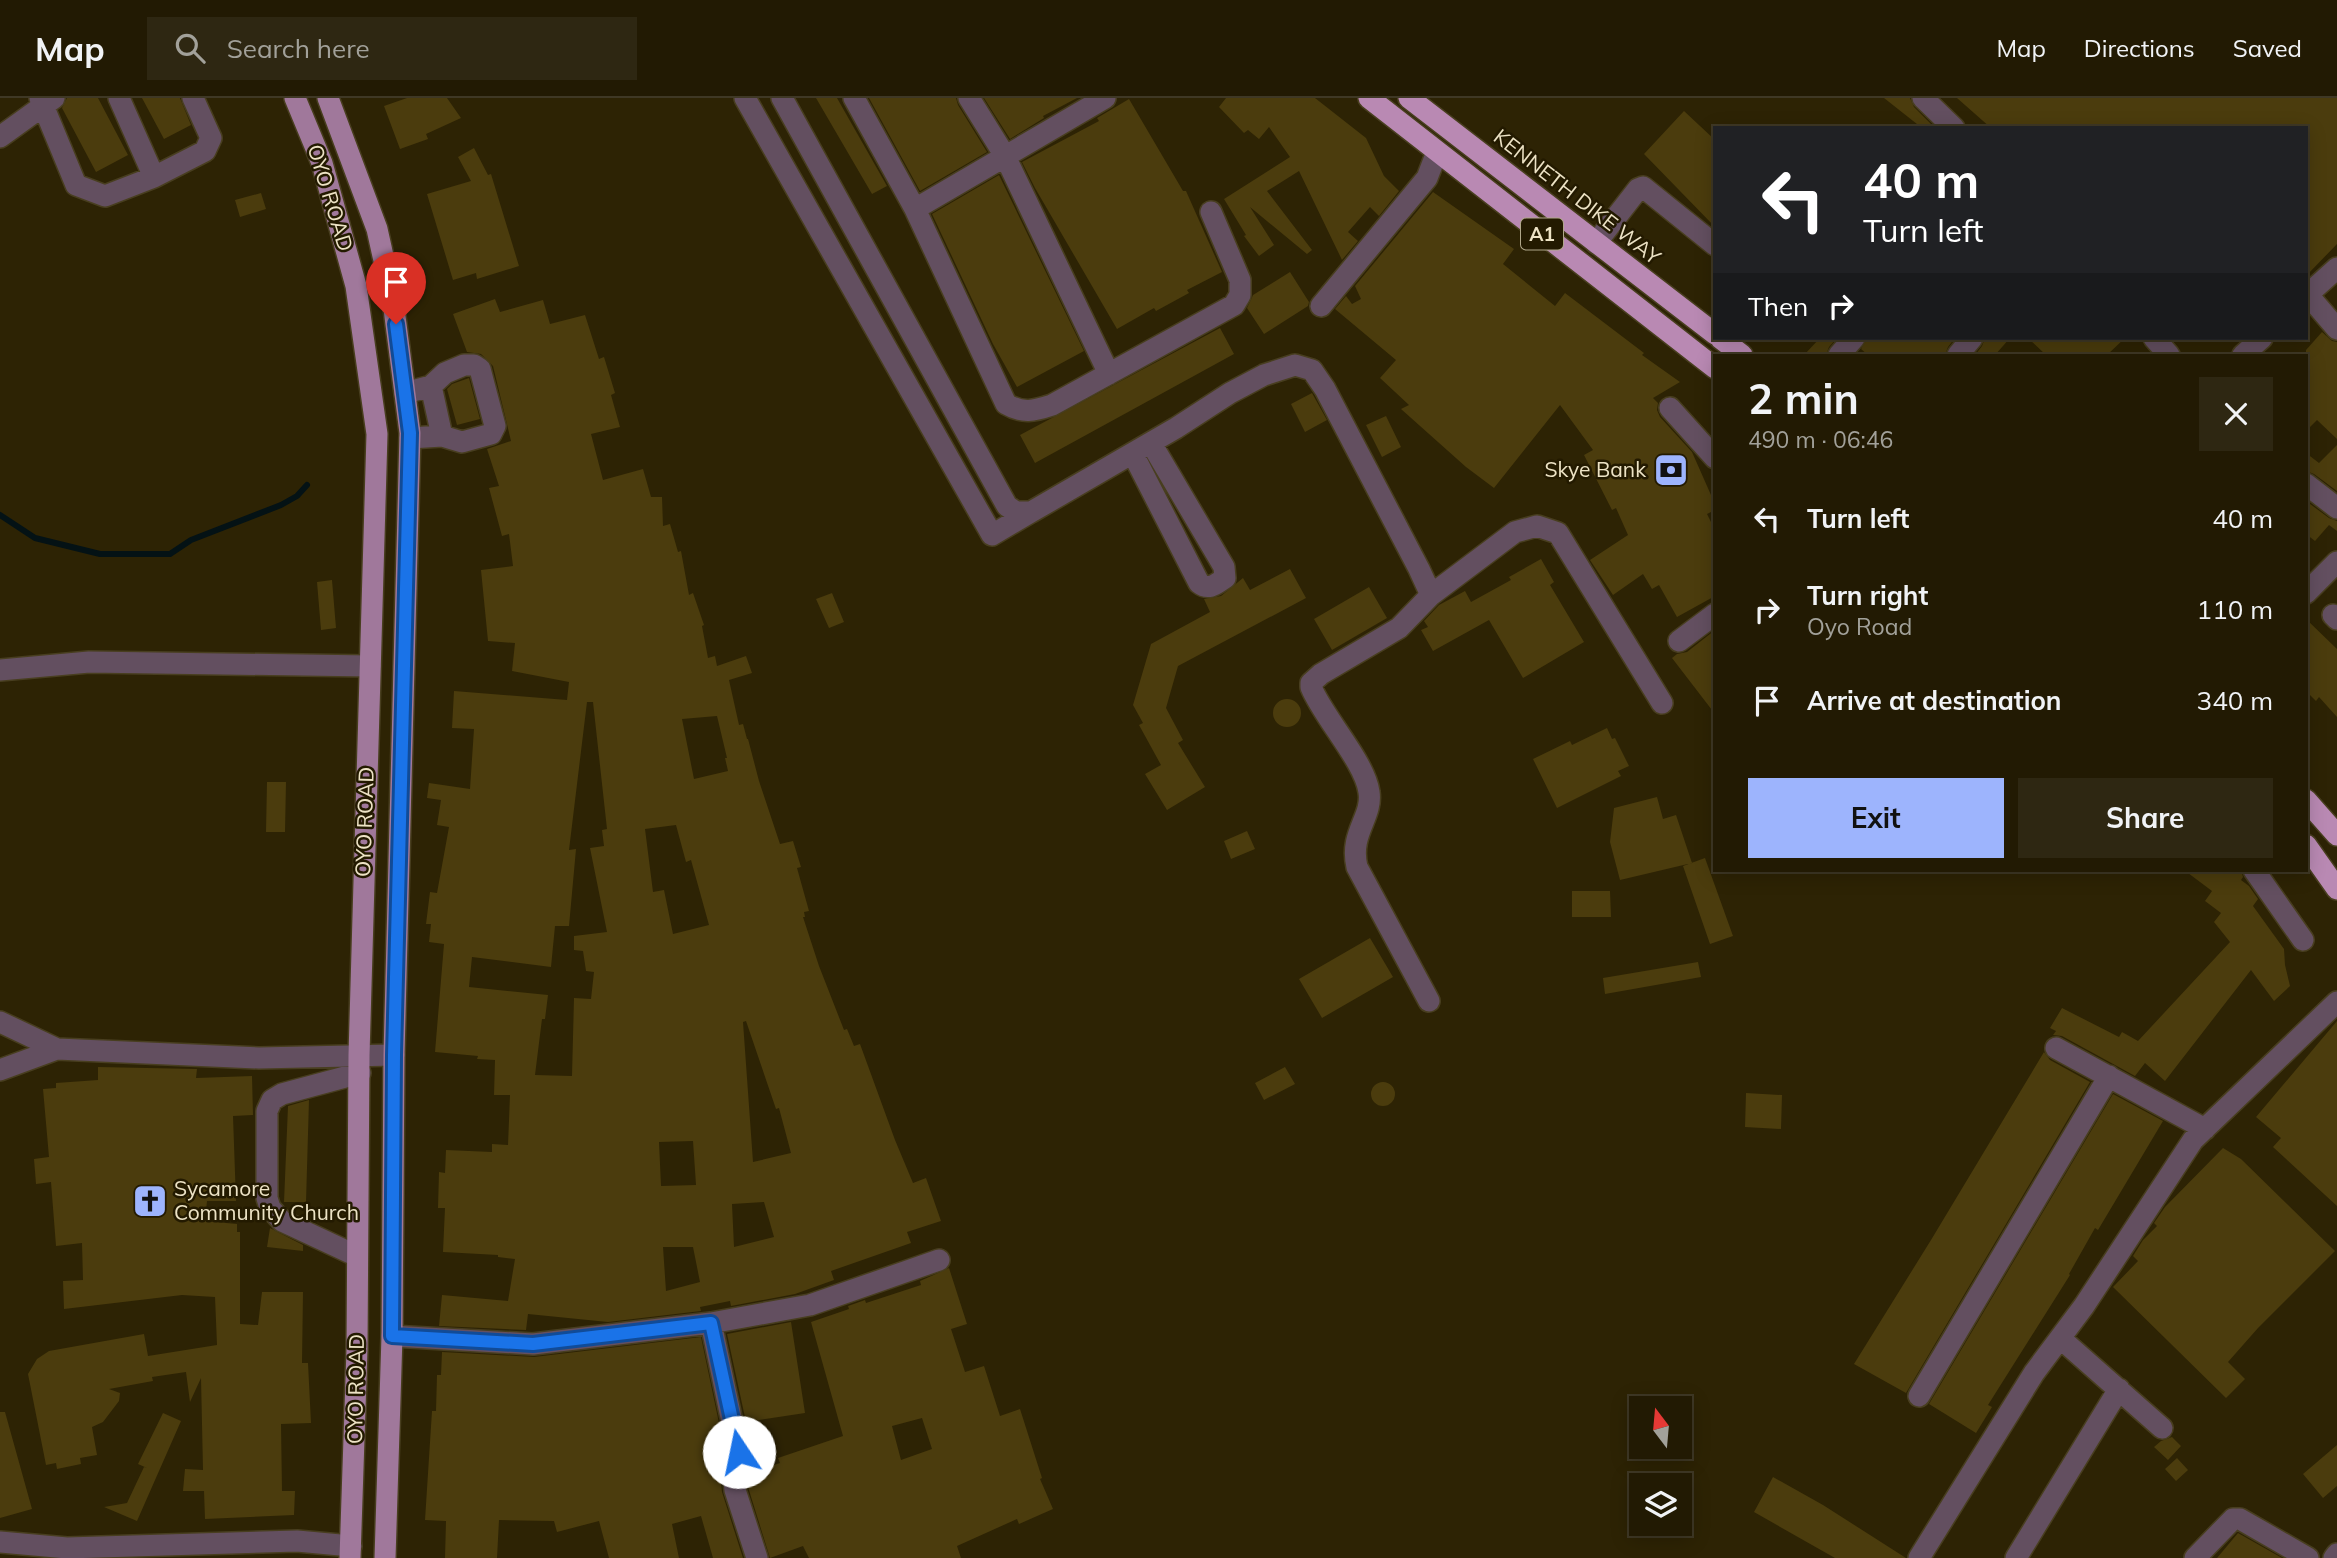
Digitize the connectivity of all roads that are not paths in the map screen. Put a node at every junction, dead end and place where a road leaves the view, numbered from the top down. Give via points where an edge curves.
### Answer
1 (119, 98) edge
2 (193, 98) edge
3 (295, 98) edge
4 (328, 98) edge
5 (745, 98) edge
6 (782, 98) edge
7 (854, 98) edge
8 (970, 98) edge
9 (1105, 98) edge
10 (1369, 98) edge
11 (1409, 98) edge
12 (1923, 98) edge
13 (46, 101) edge
14 (1952, 126) edge
15 (0, 137) edge
16 (1437, 152) junction
17 (1005, 156) junction
18 (154, 177) junction
19 (915, 209) junction
20 (1211, 212) dead end
21 (1713, 242) edge
22 (1596, 243) junction
23 (2337, 268) edge
24 (2308, 294) edge
25 (2308, 296) edge
26 (1321, 306) dead end
27 (2337, 329) edge
28 (1713, 332) edge
29 (1723, 340) edge
30 (1852, 340) edge
31 (1970, 340) edge
32 (2156, 340) edge
33 (2260, 340) edge
34 (1741, 354) edge
35 (1840, 354) edge
36 (1959, 354) edge
37 (2168, 354) edge
38 (2244, 354) edge
39 (1713, 366) edge
40 (1109, 374) junction
41 (431, 386) junction
42 (405, 393) junction
43 (1670, 408) dead end
44 (442, 436) junction
45 (410, 438) junction
46 (1142, 448) junction
47 (1713, 456) edge
48 (2308, 486) edge
49 (2337, 508) edge
50 (1031, 512) junction
51 (2337, 562) edge
52 (2308, 591) edge
53 (1431, 595) junction
54 (1713, 616) edge
55 (1679, 641) dead end
56 (370, 666) junction
57 (0, 670) edge
58 (1662, 703) dead end
59 (2308, 802) edge
60 (2337, 835) edge
61 (2308, 848) edge
62 (2255, 872) edge
63 (2337, 888) edge
64 (2303, 940) dead end
65 (1429, 1001) dead end
66 (2337, 1002) edge
67 (0, 1022) edge
68 (2056, 1048) dead end
69 (57, 1049) junction
70 (394, 1055) junction
71 (359, 1064) junction
72 (0, 1070) edge
73 (2109, 1076) junction
74 (2205, 1129) junction
75 (357, 1256) junction
76 (939, 1259) dead end
77 (711, 1323) junction
78 (392, 1336) junction
79 (2060, 1338) junction
80 (2119, 1389) junction
81 (1919, 1396) dead end
82 (2162, 1429) dead end
83 (0, 1542) edge
84 (351, 1552) edge
85 (385, 1558) edge
86 (757, 1558) edge
87 (1919, 1558) edge
88 (2016, 1558) edge
89 (2195, 1558) edge
90 (2308, 1558) edge

1 - 18 street
2 - 18 street via 211,138 205,151
3 - 56 main road, OYO ROAD via 322,163 356,286 377,434
4 - 42 main road, OYO ROAD via 377,229 393,301
5 - 50 street via 992,535
6 - 50 street via 1007,506 1016,512
7 - 19 street
8 - 17 street
9 - 17 street
10 - 16 highway, A1
11 - 22 highway, KENNETH DIKE WAY / A1
12 - 14 street
13 - 15 street
13 - 18 street via 76,185 104,196
16 - 26 street via 1427,178
16 - 39 highway, A1
17 - 19 street
17 - 40 street
19 - 40 street via 1006,404 1029,412 1052,405
20 - 40 street via 1240,280 1240,295 1234,305
21 - 22 street via 1643,187
22 - 28 highway, KENNETH DIKE WAY / A1
23 - 24 street
25 - 27 street
29 - 34 highway
30 - 35 street
31 - 36 street
32 - 37 street
33 - 38 street
41 - 42 street
41 - 44 street
41 - 44 street via 445,373 474,365 480,369 495,426 491,434 462,442
42 - 45 main road, OYO ROAD
43 - 47 street
44 - 45 street
45 - 70 main road, OYO ROAD
46 - 46 street via 1224,567 1224,578 1211,587 1199,583
46 - 50 street
46 - 53 street via 1265,375 1295,365 1312,370
48 - 49 street
51 - 52 street
53 - 58 street via 1515,532 1537,526 1558,533
53 - 65 street via 1399,628 1311,683 1370,793 1354,843 1357,867
54 - 55 street
56 - 57 street via 89,662
56 - 71 main road, OYO ROAD
59 - 60 highway
61 - 63 highway
62 - 64 street
66 - 74 street
67 - 69 street
68 - 73 street
69 - 71 street
69 - 72 street
70 - 71 street
70 - 78 main road, OYO ROAD
71 - 75 main road, OYO ROAD
71 - 75 street via 282,1094 272,1100 267,1111 270,1208 282,1221
73 - 74 street
73 - 81 street
74 - 79 street via 2193,1140
75 - 84 main road, OYO ROAD
76 - 77 street via 810,1305
77 - 78 street via 533,1344
77 - 86 street via 742,1469 734,1490
78 - 85 main road, OYO ROAD
79 - 80 street
79 - 87 street
80 - 82 street
80 - 88 street
83 - 84 street via 67,1548 297,1541
89 - 90 street via 2233,1519

